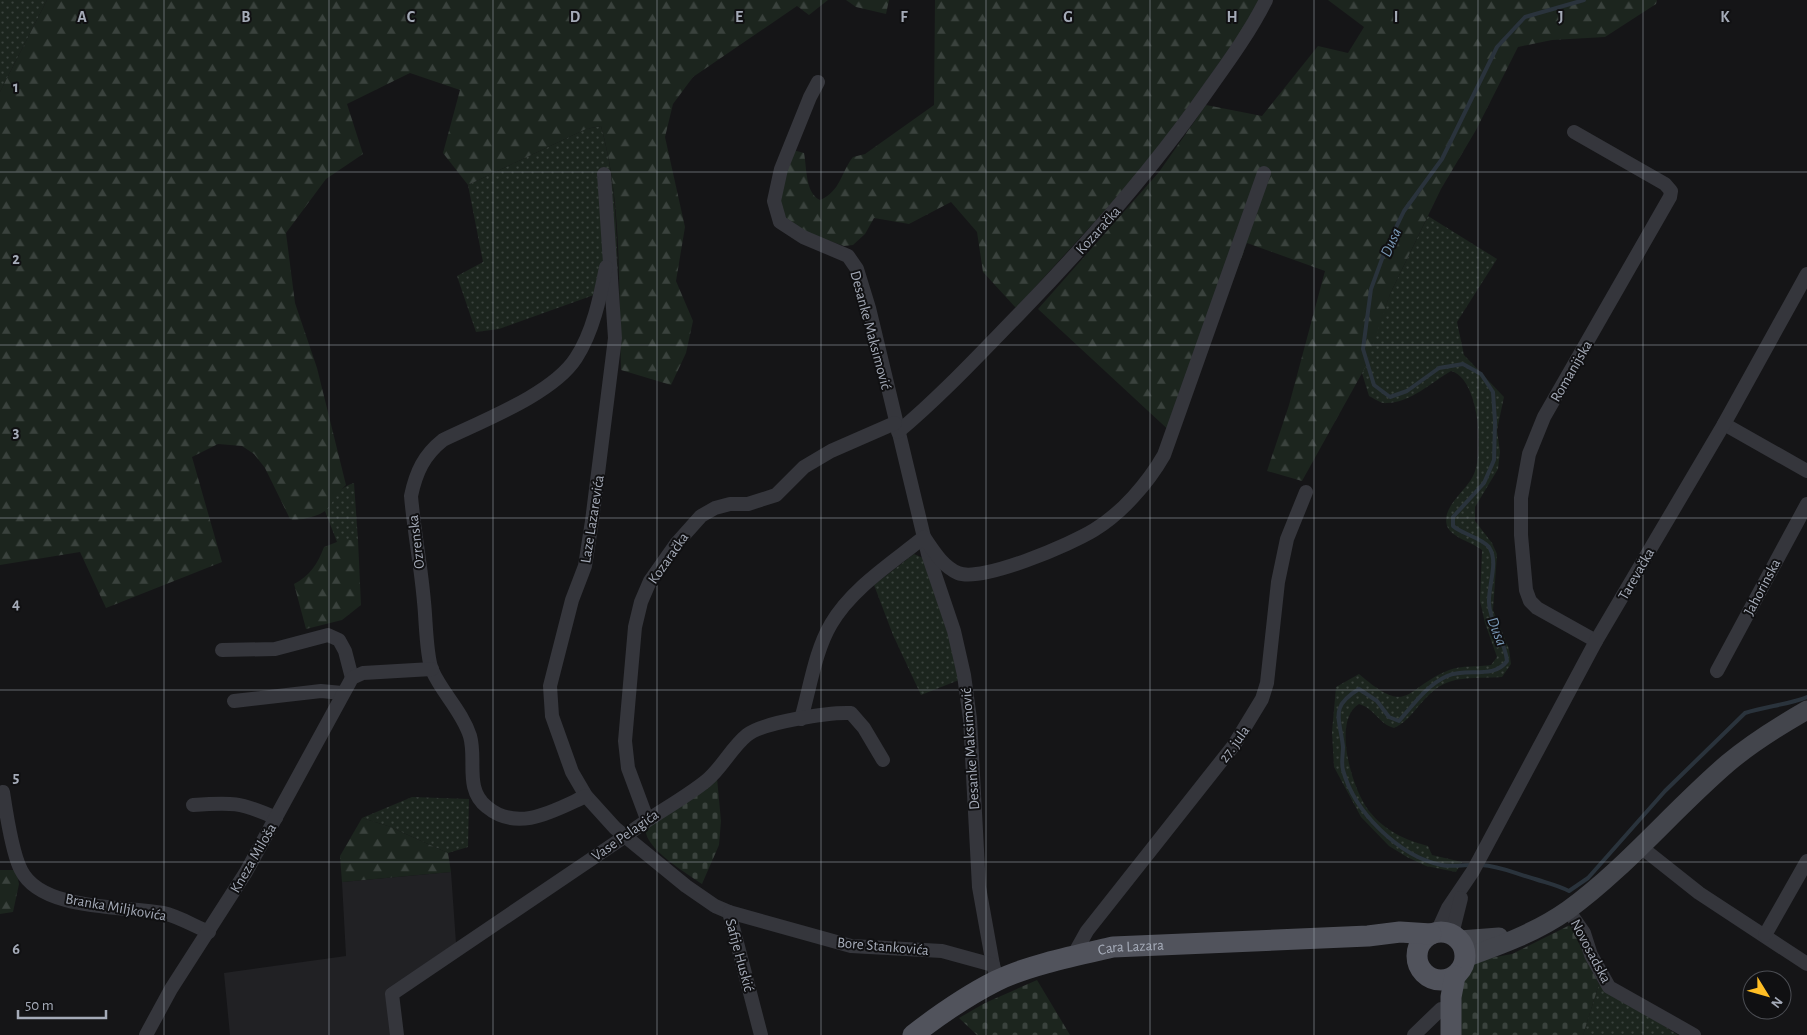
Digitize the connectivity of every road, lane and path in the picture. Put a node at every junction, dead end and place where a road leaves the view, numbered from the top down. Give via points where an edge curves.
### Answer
1 (1266, 0) edge
2 (818, 82) dead end
3 (1574, 132) dead end
4 (1264, 173) dead end
5 (604, 174) dead end
6 (610, 247) junction
7 (1807, 274) edge
8 (1724, 424) junction
9 (896, 428) junction
10 (1807, 471) edge
11 (1306, 492) dead end
12 (1807, 504) edge
13 (924, 537) junction
14 (1596, 641) junction
15 (222, 650) dead end
16 (432, 669) junction
17 (1717, 670) dead end
18 (352, 678) junction
19 (342, 693) junction
20 (234, 701) dead end
21 (1807, 710) edge
22 (801, 719) junction
23 (883, 760) dead end
24 (3, 792) dead end
25 (586, 796) junction
26 (193, 805) dead end
27 (276, 818) junction
28 (647, 819) junction
29 (627, 835) junction
30 (1641, 847) junction
31 (1807, 861) edge
32 (1568, 910) junction
33 (729, 912) junction
34 (209, 932) junction
35 (1765, 935) junction
36 (1368, 936) junction
37 (1448, 951) junction
38 (1073, 956) junction
39 (1416, 956) junction
40 (1807, 964) edge
41 (995, 972) junction
42 (1441, 1009) junction
43 (146, 1035) edge
44 (397, 1035) edge
45 (761, 1035) edge
46 (913, 1035) edge
47 (1414, 1035) edge
48 (1447, 1035) edge
49 (1451, 1035) edge
50 (1694, 1035) edge

1 - 9 street, Kozaračka via 1249,31 1204,96 1126,199 1006,328
2 - 9 street, Desanke Maksimović via 781,169 774,201 780,222 803,237 848,256 857,269
3 - 14 street, Romanijska via 1665,184 1671,191 1670,198 1544,417 1529,454 1521,498 1521,535 1530,601
4 - 13 street, Desanke Maksimović via 1164,455 1155,471 1128,501 1094,530 1009,568 959,574 946,566
5 - 6 street, Laze Lazarevića
6 - 16 street, Ozrenska via 594,316 575,360 540,390 444,440 432,449 415,476 411,496
6 - 25 street, Laze Lazarevića via 615,338 602,452 585,566 572,600 550,686 552,716 572,772
7 - 8 street, Tarevačka
8 - 10 street
8 - 14 street, Tarevačka
9 - 13 street, Desanke Maksimović
9 - 28 street, Kozaračka via 818,459 804,467 776,495 748,504 715,508 701,516 650,581 636,627 625,741 628,768
11 - 38 street, 27. jula via 1287,539 1279,574 1267,683 1262,699 1234,745 1087,931
12 - 17 street, Jahorinska
13 - 22 street via 872,578 831,624
13 - 41 street, Desanke Maksimović via 954,631 964,676 970,719 979,887
14 - 37 street, Tarevačka via 1475,866 1456,912
15 - 18 street via 274,649 328,636 339,640 345,650
16 - 18 street via 363,673
16 - 25 street, Ozrenska via 470,737 473,788 487,808 510,818 533,818
18 - 19 street, Kneza Miloša
19 - 20 street via 321,691
19 - 27 street, Kneza Miloša
21 - 30 main road via 1769,731 1728,763
22 - 23 street, Vase Pelagića via 851,714 864,728
22 - 28 street, Vase Pelagića via 749,733 708,779
24 - 34 street, Branka Miljkovića via 21,870 39,890 83,903 165,913
25 - 29 street, Laze Lazarevića via 615,828
26 - 27 street via 231,802
27 - 34 street, Kneza Miloša
28 - 29 street, Vase Pelagića
29 - 33 street, Safije Huskić via 686,886
29 - 44 street, Vase Pelagića via 392,994
30 - 32 main road
30 - 35 street via 1699,893
31 - 35 street
32 - 37 main road via 1511,942
32 - 50 street, Novosadska via 1584,933 1591,955 1609,988
33 - 41 street, Bore Stankovića via 851,946 942,951
33 - 45 street, Safije Huskić
34 - 43 street, Kneza Miloša
35 - 40 street
36 - 37 main road, Cara Lazara via 1400,932
36 - 38 main road, Cara Lazara via 1113,947
36 - 39 main road, Cara Lazara via 1399,942 1414,951
37 - 39 main road via 1420,942
37 - 39 main road, Cara Lazara via 1422,971
37 - 42 main road
37 - 49 main road
38 - 41 main road, Cara Lazara
41 - 46 main road, Cara Lazara
42 - 47 street
42 - 48 main road

